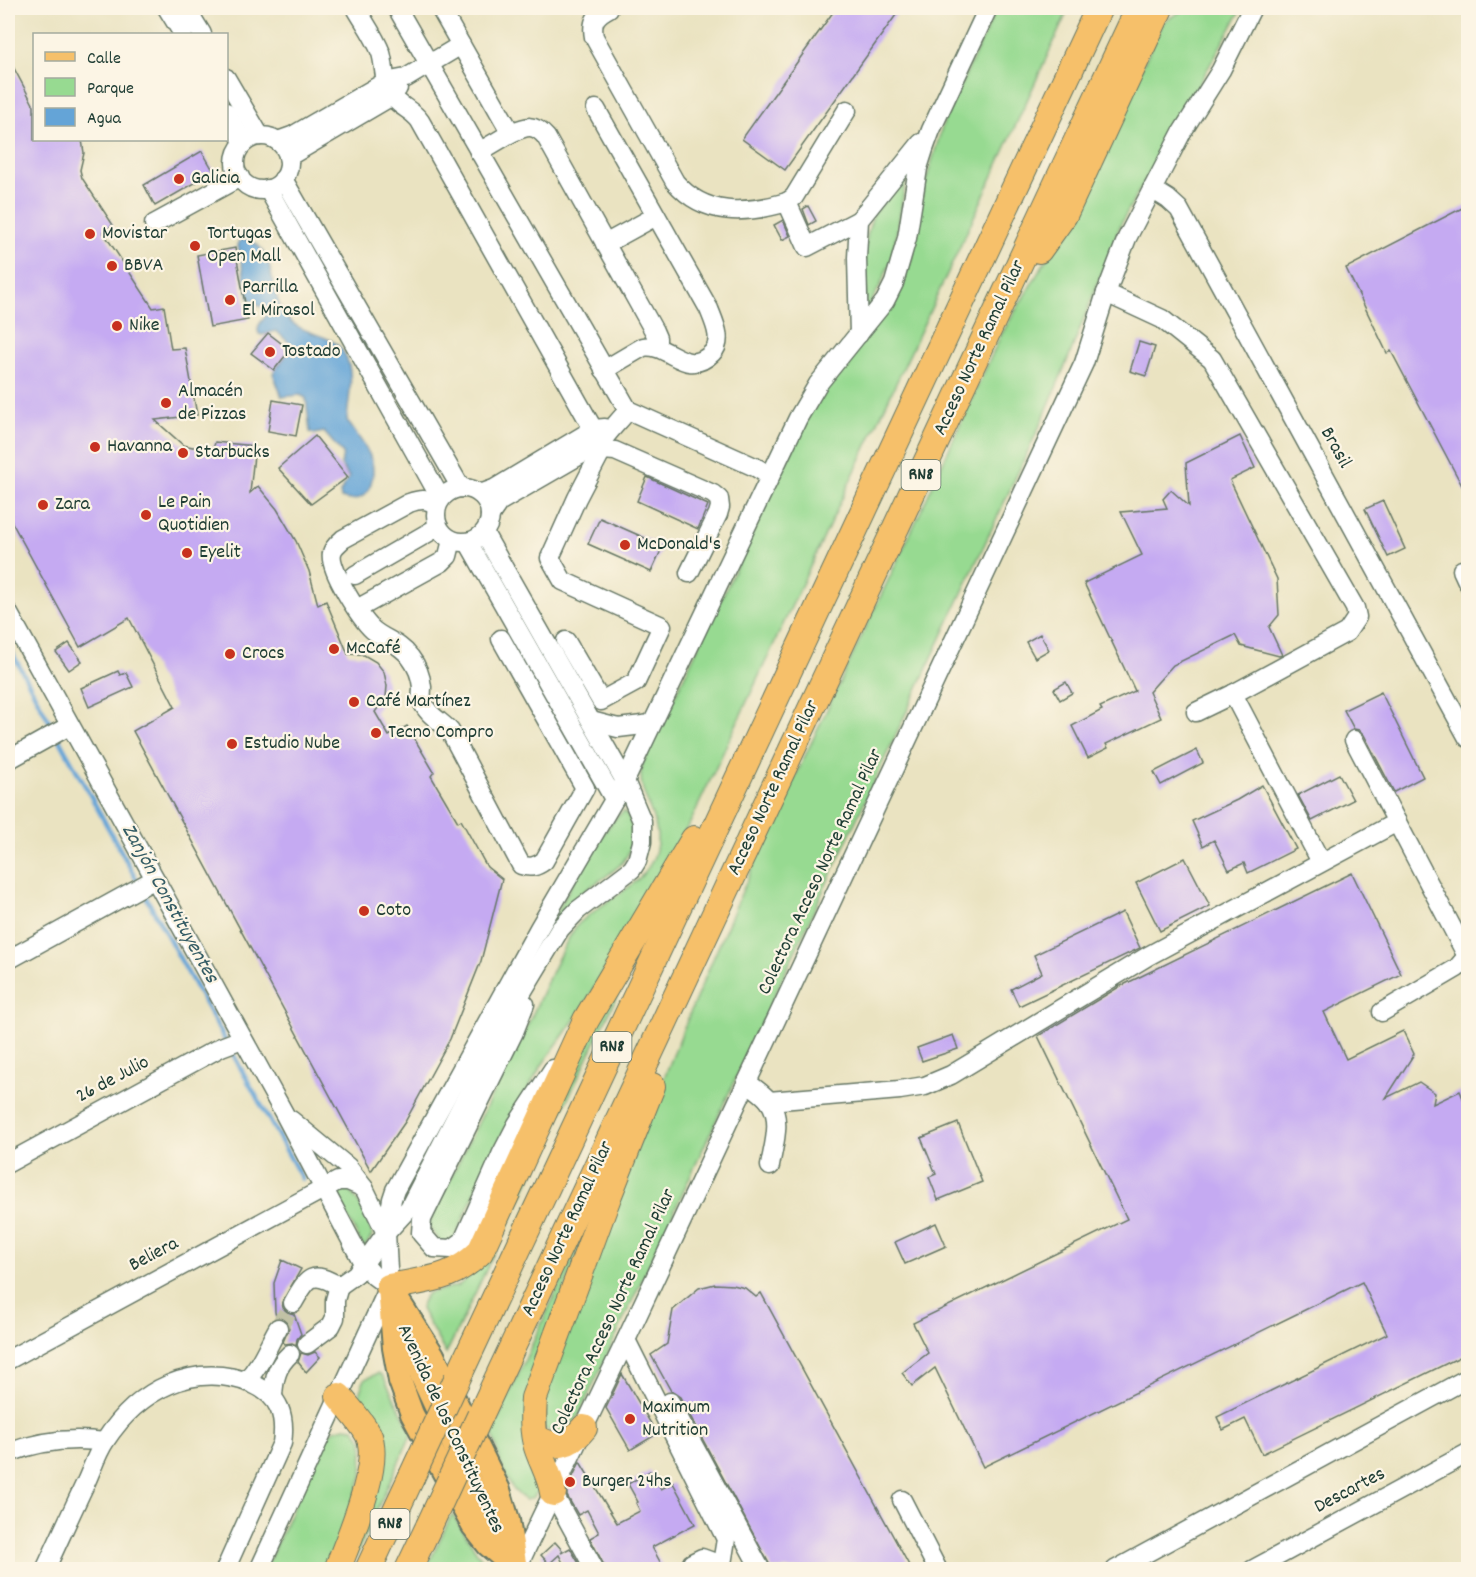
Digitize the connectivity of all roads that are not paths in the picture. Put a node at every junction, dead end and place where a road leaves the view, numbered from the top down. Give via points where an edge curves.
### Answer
1 (167, 8) edge
2 (186, 8) edge
3 (356, 8) edge
4 (397, 8) edge
5 (440, 8) edge
6 (609, 8) edge
7 (988, 8) edge
8 (1086, 8) edge
9 (1099, 8) edge
10 (1139, 8) edge
11 (1160, 8) edge
12 (1252, 8) edge
13 (182, 33) edge
14 (201, 33) edge
15 (461, 45) junction
16 (429, 64) junction
17 (228, 83) edge
18 (389, 89) junction
19 (597, 109) dead end
20 (847, 110) dead end
21 (1051, 110) junction
22 (228, 114) edge
23 (931, 130) junction
24 (511, 132) junction
25 (252, 140) junction
26 (278, 141) junction
27 (479, 152) junction
28 (288, 157) junction
29 (240, 177) junction
30 (275, 184) junction
31 (1152, 189) junction
32 (787, 202) junction
33 (656, 216) junction
34 (859, 220) junction
35 (154, 224) dead end
36 (605, 244) junction
37 (1106, 293) junction
38 (1003, 299) junction
39 (860, 334) junction
40 (657, 347) junction
41 (604, 370) junction
42 (628, 410) junction
43 (602, 437) junction
44 (770, 476) junction
45 (461, 488) junction
46 (480, 494) junction
47 (439, 502) junction
48 (490, 515) junction
49 (438, 526) junction
50 (468, 538) junction
51 (355, 575) dead end
52 (718, 586) junction
53 (357, 609) junction
54 (8, 612) edge
55 (534, 619) junction
56 (509, 634) junction
57 (558, 646) junction
58 (534, 659) junction
59 (1233, 694) junction
60 (1196, 712) dead end
61 (767, 715) junction
62 (591, 721) junction
63 (651, 724) junction
64 (67, 727) junction
65 (1468, 738) edge
66 (1354, 740) dead end
67 (8, 760) edge
68 (625, 781) junction
69 (614, 799) junction
70 (1397, 822) junction
71 (1321, 862) junction
72 (145, 884) junction
73 (702, 942) junction
74 (543, 957) junction
75 (1468, 957) edge
76 (8, 960) edge
77 (1382, 1012) dead end
78 (586, 1020) junction
79 (233, 1042) junction
80 (747, 1082) junction
81 (769, 1101) junction
82 (285, 1115) junction
83 (8, 1163) edge
84 (770, 1166) dead end
85 (364, 1188) junction
86 (323, 1190) junction
87 (386, 1233) junction
88 (363, 1263) junction
89 (339, 1286) junction
90 (389, 1287) junction
91 (293, 1303) tunnel mouth
92 (278, 1328) tunnel mouth
93 (626, 1340) junction
94 (307, 1344) dead end
95 (290, 1353) dead end
96 (8, 1360) edge
97 (649, 1363) dead end
98 (1468, 1378) edge
99 (244, 1381) junction
100 (273, 1396) junction
101 (339, 1396) junction
102 (584, 1428) junction
103 (535, 1437) junction
104 (104, 1442) junction
105 (8, 1453) edge
106 (1468, 1453) edge
107 (553, 1493) junction
108 (902, 1500) dead end
109 (45, 1569) edge
110 (225, 1569) edge
111 (260, 1569) edge
112 (337, 1569) edge
113 (368, 1569) edge
114 (408, 1569) edge
115 (516, 1569) edge
116 (595, 1569) edge
117 (689, 1569) edge
118 (719, 1569) edge
119 (761, 1569) edge
120 (938, 1569) edge
121 (1115, 1569) edge
122 (1252, 1569) edge

1 - 13 street
2 - 14 street
3 - 18 street via 382,55
4 - 16 street
5 - 15 street
6 - 32 street via 594,18 594,37 684,193 706,204 736,211
7 - 23 street
8 - 21 highway
9 - 21 highway, Acceso Norte Ramal Pilar / RN8
10 - 38 highway, Acceso Norte Ramal Pilar / RN8
11 - 38 highway via 1064,215
12 - 31 street, Colectora Acceso Norte Ramal Pilar
15 - 16 street
15 - 24 street
16 - 18 street
16 - 27 street
17 - 25 street
18 - 26 street
18 - 28 street
18 - 43 street via 397,102 420,121
19 - 33 street
20 - 32 street via 794,197
21 - 61 highway, Acceso Norte Ramal Pilar / RN8
22 - 25 street
23 - 34 street
23 - 39 street via 918,168 900,266 885,301
24 - 27 street
24 - 36 street via 525,127 542,132
25 - 26 street
25 - 29 street via 236,156
26 - 28 street
27 - 41 street
28 - 30 street via 287,172
29 - 30 street via 252,188
29 - 35 street
30 - 45 street
30 - 47 street
31 - 37 street, Colectora Acceso Norte Ramal Pilar via 1127,238
31 - 65 street, Brasil via 1179,209
32 - 34 street via 807,248
33 - 36 street
33 - 40 street via 716,325 718,340 713,352 693,363
34 - 39 street
36 - 40 street via 654,331
37 - 59 street via 1162,319 1212,359 1355,608 1357,617 1347,632
37 - 80 street, Colectora Acceso Norte Ramal Pilar via 1084,363
38 - 73 highway, Acceso Norte Ramal Pilar / RN8
39 - 44 street via 813,392
40 - 41 street via 643,347
41 - 42 street
42 - 43 street
42 - 44 street
43 - 46 street
43 - 48 street via 499,502
43 - 52 street via 615,451 719,499 718,514 684,571
43 - 57 street via 550,558 564,581 662,626 636,682 601,701
44 - 52 street
45 - 46 street
45 - 47 street via 446,493
46 - 48 street
47 - 49 street via 435,513
47 - 53 street via 409,503 335,546 332,562
48 - 50 street via 487,527
49 - 50 street via 441,532
49 - 51 street
50 - 53 street via 442,562
50 - 55 street
50 - 56 street
52 - 63 street
53 - 56 street via 376,632 400,646 418,669 426,708 450,731 521,865 529,868 544,861 585,788
54 - 64 street, Avenida de los Constituyentes
55 - 56 street
55 - 57 street
56 - 58 street
57 - 58 street
57 - 62 street
58 - 69 street
59 - 60 street
59 - 71 street
61 - 78 highway
61 - 113 highway, Acceso Norte Ramal Pilar / RN8, bridge
62 - 63 street via 618,728
62 - 68 street
63 - 68 street
64 - 67 street
64 - 72 street, Avenida de los Constituyentes
66 - 70 street
68 - 69 street
68 - 74 street via 642,821 637,861 578,910 560,929
69 - 87 street via 395,1190
70 - 71 street
70 - 75 street
71 - 81 street via 1148,956 951,1075 900,1090
72 - 76 street
72 - 79 street, Avenida de los Constituyentes
73 - 103 highway via 534,1398
73 - 114 highway, Acceso Norte Ramal Pilar / RN8, bridge
74 - 78 street via 514,1032 422,1219 421,1233 434,1248 452,1249 464,1241 517,1124
74 - 87 street via 507,1017 409,1208
75 - 77 street via 1457,968
78 - 90 highway via 480,1252 449,1275
79 - 82 street, Avenida de los Constituyentes
79 - 83 street, 26 de Julio
80 - 81 street
80 - 93 street, Colectora Acceso Norte Ramal Pilar
81 - 84 street via 776,1130
82 - 85 street, Avenida de los Constituyentes via 348,1167
82 - 86 street, Avenida de los Constituyentes
85 - 86 street, Beliera via 338,1181
85 - 87 street, Avenida de los Constituyentes
86 - 88 street, Avenida de los Constituyentes
86 - 96 street, Beliera
87 - 88 street
87 - 90 street, Avenida de los Constituyentes
88 - 89 street via 357,1274
88 - 90 street, Avenida de los Constituyentes
89 - 91 street via 315,1276 306,1281
89 - 94 street via 331,1326
90 - 101 street
90 - 115 main road, Avenida de los Constituyentes via 404,1338
92 - 99 street via 254,1373
93 - 102 street, Colectora Acceso Norte Ramal Pilar
93 - 118 street via 726,1539
95 - 100 street via 279,1365
97 - 119 street
98 - 121 street
99 - 100 street
99 - 104 street via 213,1374 177,1381 143,1398
100 - 110 street via 285,1427 282,1443
101 - 111 street
101 - 112 highway via 368,1434 371,1447 364,1495
102 - 103 highway via 566,1443 543,1443
102 - 107 street, Colectora Acceso Norte Ramal Pilar
103 - 107 highway
104 - 105 street via 56,1440
104 - 109 street
106 - 122 street, Descartes
107 - 115 street, Colectora Acceso Norte Ramal Pilar
107 - 116 street
108 - 120 street
117 - 118 street via 702,1557

